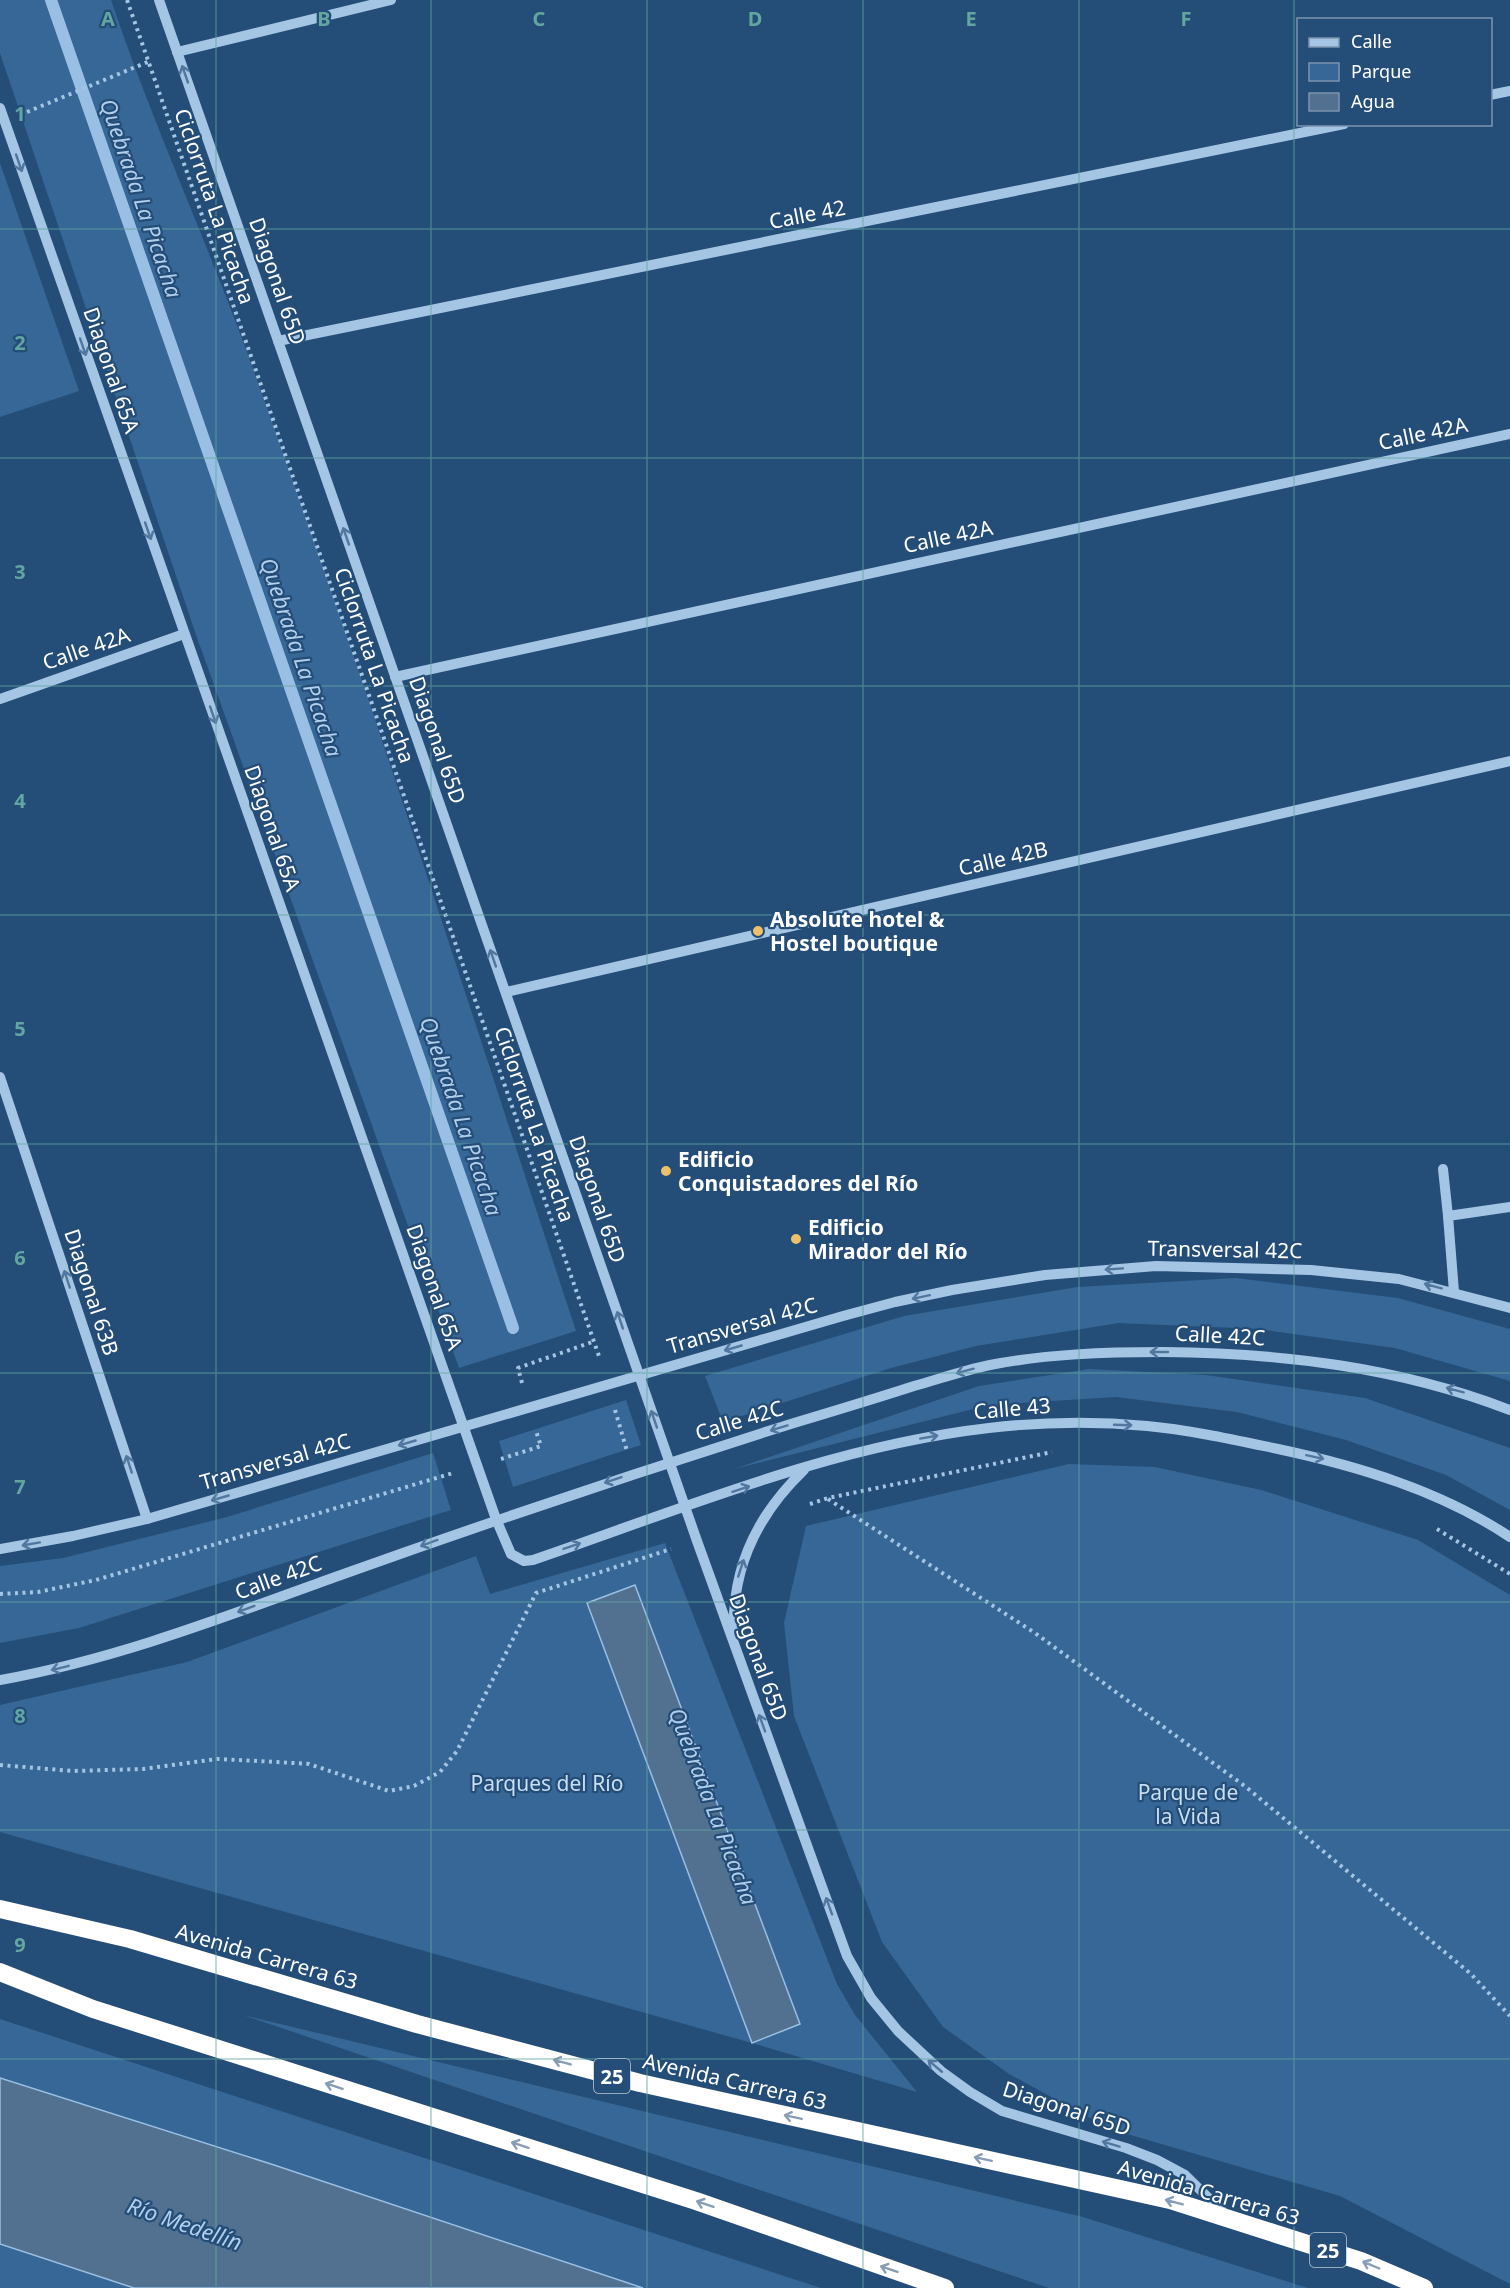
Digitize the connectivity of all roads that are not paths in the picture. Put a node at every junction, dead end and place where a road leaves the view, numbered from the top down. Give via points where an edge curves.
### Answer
1 (159, 0) edge
2 (391, 0) edge
3 (177, 52) junction
4 (1510, 91) edge
5 (1492, 95) edge
6 (0, 108) edge
7 (1334, 126) edge
8 (278, 341) junction
9 (1510, 434) edge
10 (184, 633) junction
11 (395, 676) junction
12 (0, 699) edge
13 (1510, 761) edge
14 (506, 992) junction
15 (0, 1077) edge
16 (1443, 1169) dead end
17 (1510, 1207) edge
18 (1448, 1216) junction
19 (1454, 1292) junction
20 (1510, 1308) edge
21 (639, 1375) junction
22 (1510, 1410) edge
23 (464, 1426) junction
24 (669, 1462) junction
25 (808, 1467) junction
26 (685, 1507) junction
27 (147, 1519) junction
28 (496, 1519) junction
29 (1510, 1537) edge
30 (0, 1549) edge
31 (516, 1558) joint
32 (734, 1647) junction
33 (0, 1680) edge
34 (0, 1909) edge
35 (0, 1972) edge
36 (1230, 2218) junction
37 (945, 2288) edge
38 (1424, 2288) edge

1 - 3 street, Diagonal 65D
2 - 3 street
8 -> 3 street, Diagonal 65D
4 - 5 street
6 -> 10 street, Diagonal 65A
7 - 8 street, Calle 42
11 -> 8 street, Diagonal 65D
9 - 11 street, Calle 42A
10 - 12 street, Calle 42A
10 -> 23 street, Diagonal 65A
14 -> 11 street, Diagonal 65D
13 - 14 street, Calle 42B
21 -> 14 street, Diagonal 65D
27 -> 15 street, Diagonal 63B
16 - 18 street
17 - 18 street
18 - 19 street
19 - 20 street, Transversal 42C
19 -> 21 street, Transversal 42C via 1399,1279 1255,1267 1156,1266 1045,1275 895,1302
21 - 23 street, Transversal 42C
24 -> 21 street, Diagonal 65D
22 -> 24 street, Calle 42C via 1462,1392 1322,1361 1216,1353 1055,1355 989,1365
23 -> 27 street, Transversal 42C
23 - 28 street, Diagonal 65A
24 - 26 street, Diagonal 65D
24 -> 28 street, Calle 42C
26 -> 25 street, Calle 43
25 -> 29 street, Calle 43 via 925,1437 990,1427 1066,1423 1147,1426 1336,1461 1417,1489
32 -> 25 street via 737,1579 748,1546 784,1490
31 -> 26 street, Calle 43 via 533,1560
26 - 32 street, Diagonal 65D
27 -> 30 street, Transversal 42C
28 - 31 street, Diagonal 65A via 508,1549
28 -> 33 street, Calle 42C via 177,1634
36 -> 32 street, Diagonal 65D via 1185,2175 1157,2160 1002,2111 941,2071 884,2016 847,1956
36 -> 34 highway, Avenida Carrera 63 / 25 via 1127,2190 640,2083 417,2024 130,1939
37 -> 35 highway via 696,2201 93,2010
38 -> 36 highway, Avenida Carrera 63 / 25 via 1361,2261

